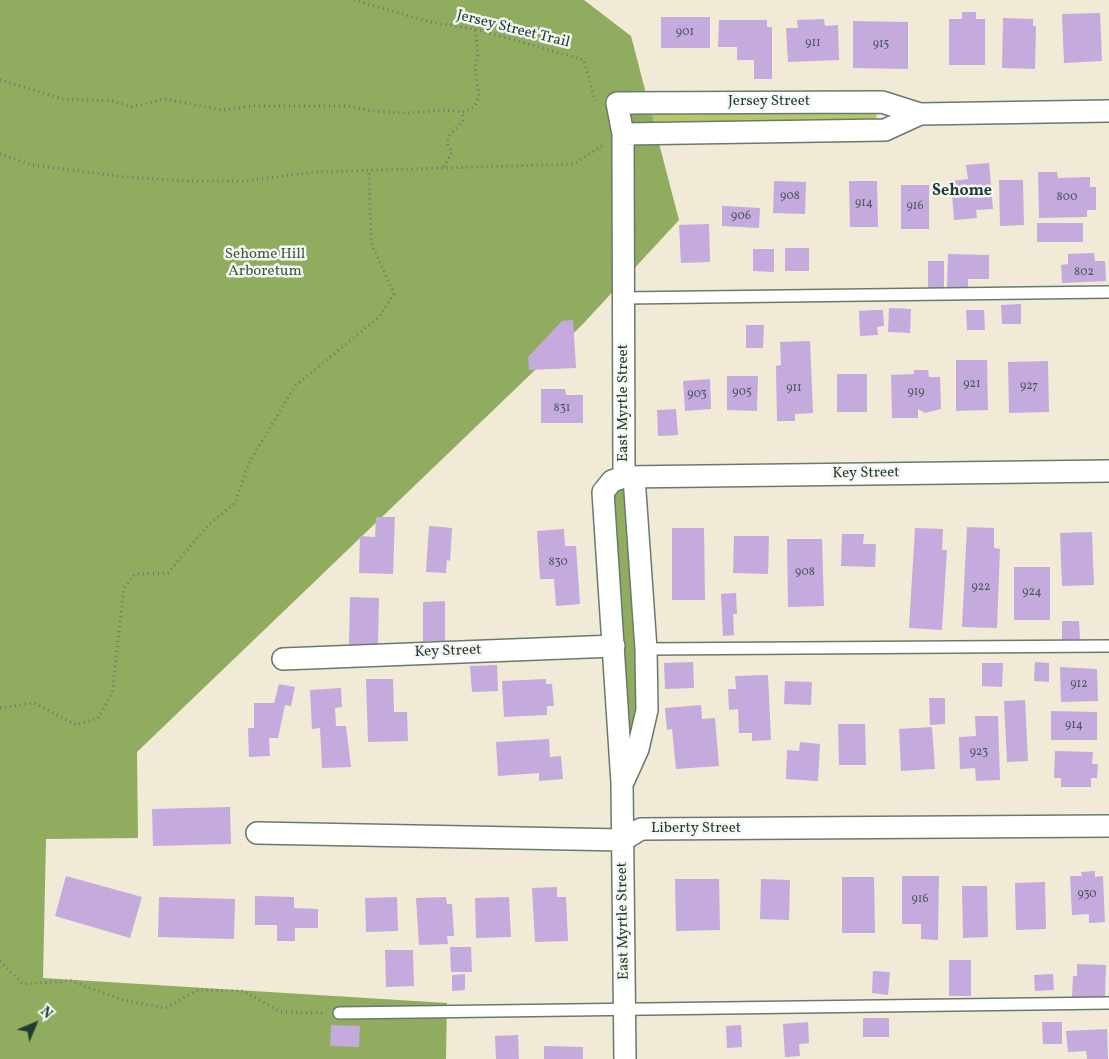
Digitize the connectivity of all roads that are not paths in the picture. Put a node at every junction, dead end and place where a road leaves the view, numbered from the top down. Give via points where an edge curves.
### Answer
1 (617, 103) joint
2 (1109, 111) edge
3 (920, 114) junction
4 (614, 139) junction
5 (1109, 292) edge
6 (623, 298) junction
7 (1109, 471) edge
8 (629, 477) junction
9 (614, 646) junction
10 (1109, 646) edge
11 (646, 649) junction
12 (283, 659) dead end
13 (622, 783) junction
14 (1109, 826) edge
15 (256, 833) dead end
16 (623, 840) junction
17 (1109, 1004) edge
18 (625, 1009) junction
19 (340, 1013) road end
20 (625, 1059) edge

1 - 3 street, Jersey Street via 882,102
1 - 4 street, East Myrtle Street
2 - 3 street, Jersey Street
3 - 4 street, Jersey Street via 886,130
4 - 6 street, East Myrtle Street
5 - 6 lane
6 - 8 street, East Myrtle Street
7 - 8 street, Key Street
8 - 9 street, East Myrtle Street via 612,482 603,492
8 - 11 street, East Myrtle Street
9 - 12 street, Key Street
9 - 13 street, East Myrtle Street
10 - 11 lane
11 - 13 street, East Myrtle Street via 647,710 638,749
13 - 16 street, East Myrtle Street
14 - 16 street, Liberty Street via 641,829
15 - 16 street, Liberty Street
16 - 18 street, East Myrtle Street
17 - 18 lane
18 - 19 lane
18 - 20 street, East Myrtle Street

